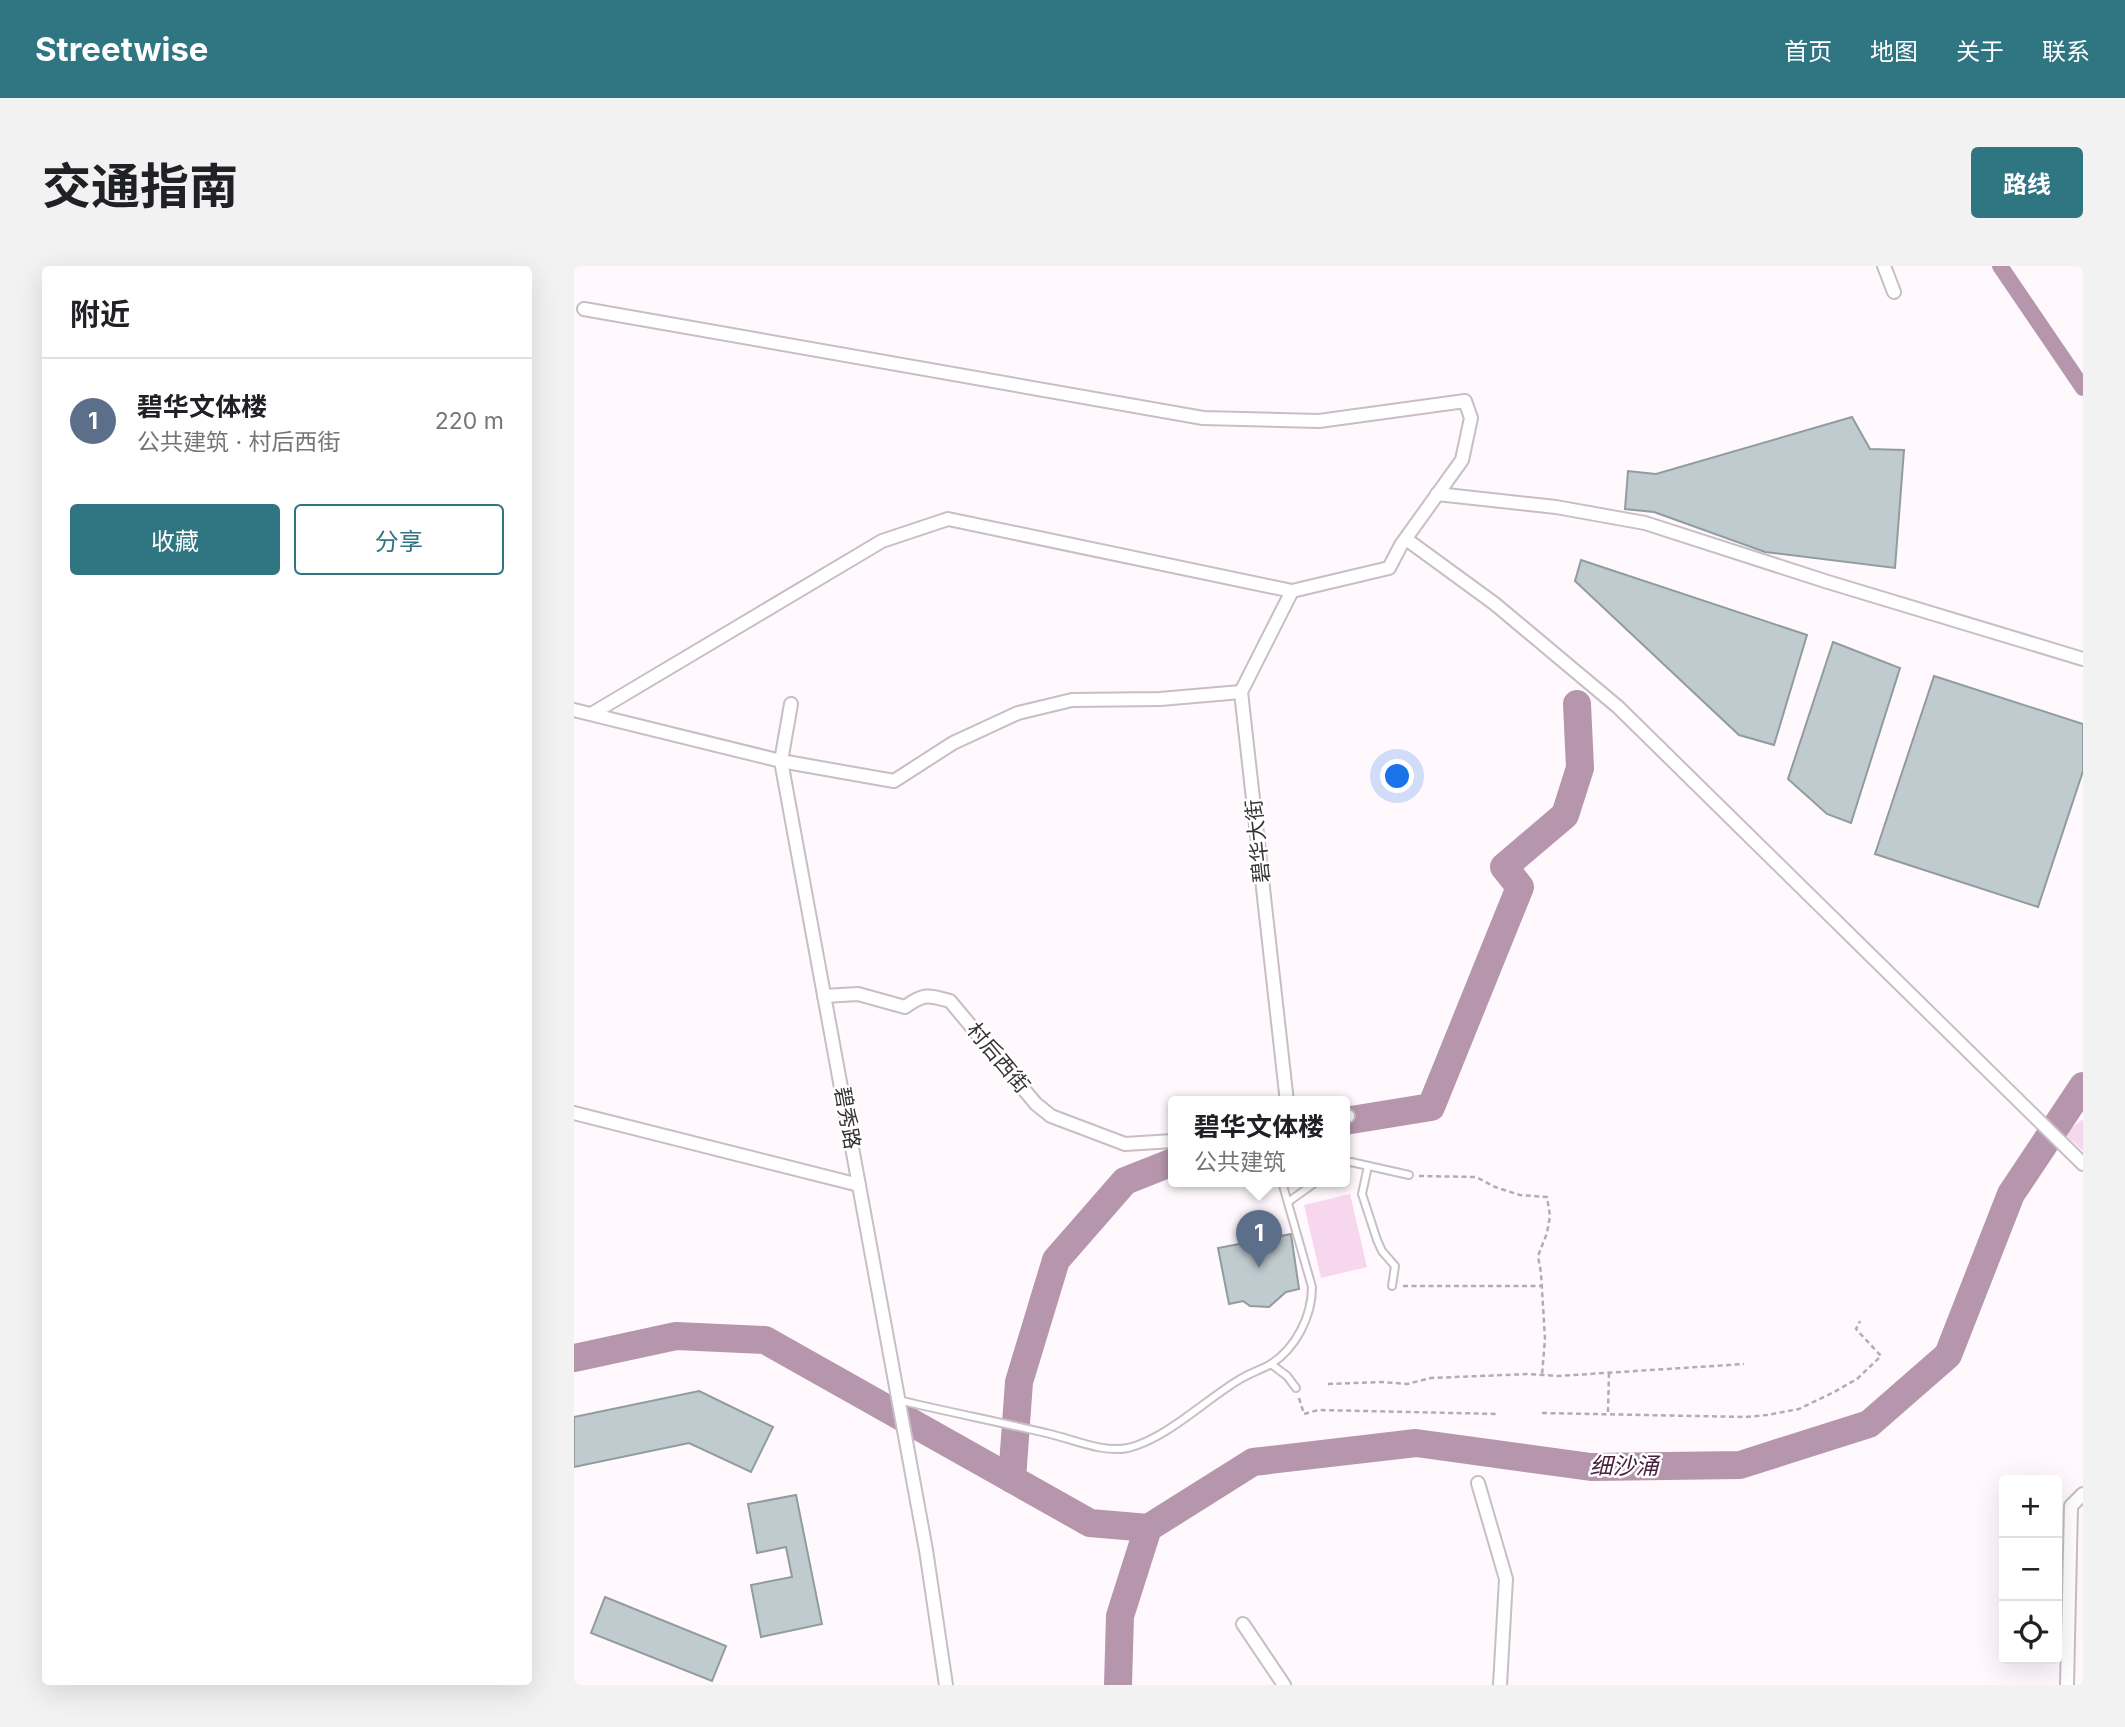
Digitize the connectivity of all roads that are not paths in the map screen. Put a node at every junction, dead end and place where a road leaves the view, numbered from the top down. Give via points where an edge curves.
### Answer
1 (1884, 266) edge
2 (1894, 292) dead end
3 (584, 309) dead end
4 (1437, 494) junction
5 (1406, 539) junction
6 (1292, 591) junction
7 (2083, 659) edge
8 (1241, 692) junction
9 (791, 704) dead end
10 (574, 710) edge
11 (593, 713) junction
12 (781, 761) junction
13 (824, 996) junction
14 (1286, 1096) edge
15 (574, 1113) edge
16 (1168, 1142) edge
17 (1350, 1162) edge
18 (2083, 1164) edge
19 (1368, 1166) junction
20 (1409, 1175) road end
21 (859, 1185) junction
22 (1284, 1187) edge
23 (1309, 1187) edge
24 (1288, 1202) junction
25 (1392, 1286) road end
26 (1271, 1364) junction
27 (1296, 1388) dead end
28 (898, 1400) junction
29 (1478, 1483) dead end
30 (2083, 1494) edge
31 (1243, 1624) dead end
32 (946, 1685) edge
33 (1284, 1685) edge
34 (1500, 1685) edge
35 (2067, 1685) edge

1 - 2 street
3 - 4 street via 1203,418 1319,421 1465,401 1471,418 1462,460
4 - 5 street
4 - 7 street via 1645,523
5 - 6 street via 1389,568
5 - 18 street via 1495,604 1618,707
6 - 8 street
6 - 11 street via 948,519 882,541
8 - 12 street via 1072,700 1018,713 953,743 894,782
8 - 14 street, 碧华大街
9 - 12 street
10 - 11 street
11 - 12 street
12 - 13 street, 碧秀路
13 - 16 street, 村后西街 via 858,994 905,1007 919,996 950,1001 1051,1116 1125,1144
13 - 21 street, 碧秀路
15 - 21 street
17 - 19 lane
19 - 20 lane
19 - 25 lane via 1362,1194 1382,1251 1395,1266
21 - 28 street, 碧秀路
22 - 24 lane
23 - 24 lane
24 - 26 lane via 1312,1287 1312,1303 1299,1334
26 - 27 lane
26 - 28 lane via 1241,1378 1169,1428 1127,1448 1105,1449
28 - 32 street, 碧秀路
29 - 34 street via 1506,1579
30 - 35 street via 2071,1506
31 - 33 street

